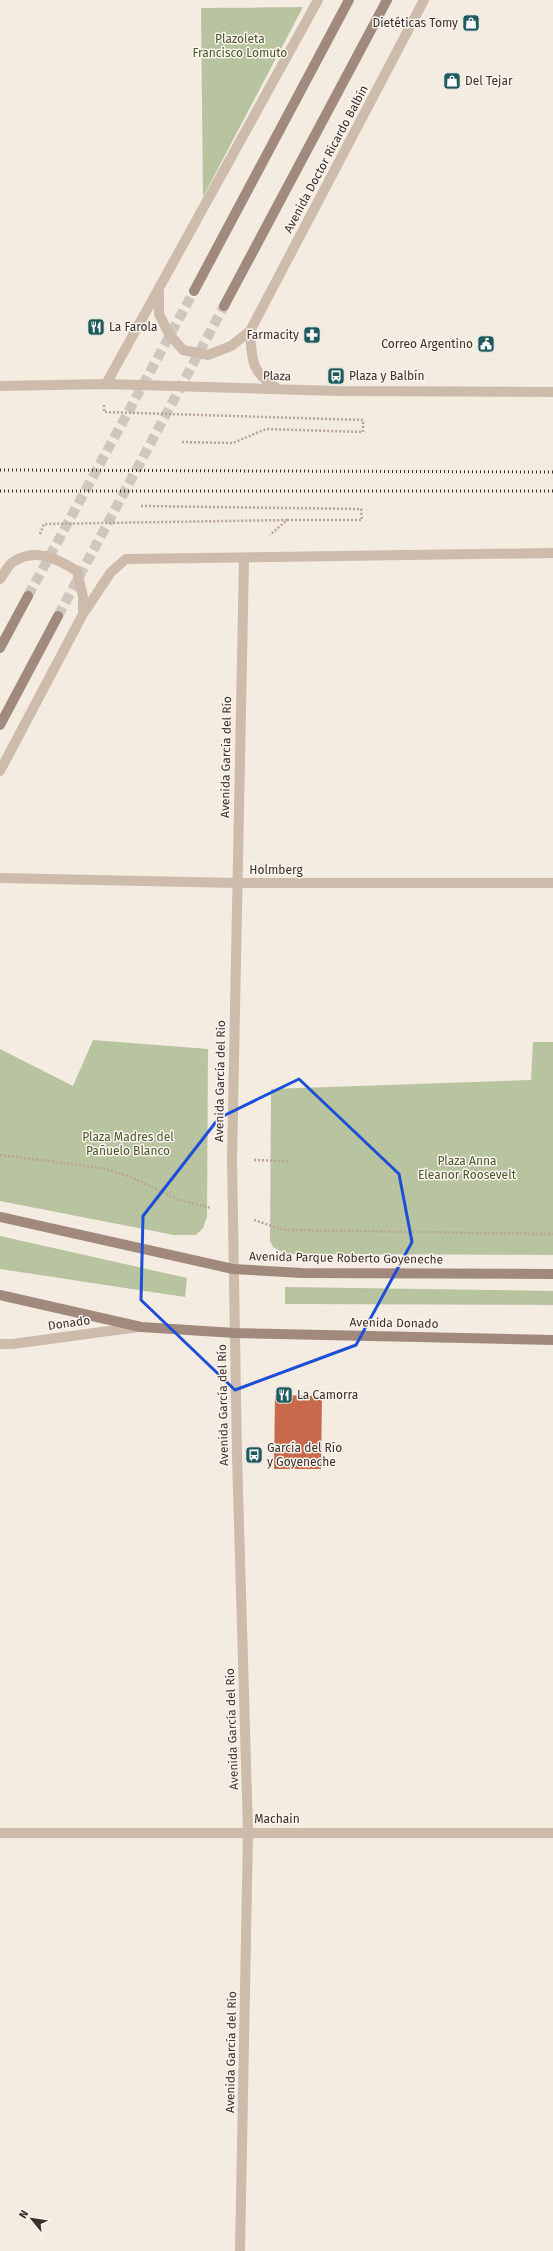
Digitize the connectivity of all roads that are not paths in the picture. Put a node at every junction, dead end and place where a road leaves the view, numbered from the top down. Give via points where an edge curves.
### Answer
1 (318, 0) edge
2 (349, 0) edge
3 (387, 0) edge
4 (424, 0) edge
5 (194, 291) tunnel mouth
6 (159, 292) junction
7 (224, 306) tunnel mouth
8 (250, 331) junction
9 (106, 384) junction
10 (0, 386) edge
11 (278, 389) junction
12 (553, 392) edge
13 (553, 553) edge
14 (244, 559) junction
15 (0, 579) edge
16 (28, 596) tunnel mouth
17 (83, 614) junction
18 (58, 616) tunnel mouth
19 (0, 648) edge
20 (0, 725) edge
21 (0, 771) edge
22 (0, 878) edge
23 (237, 883) junction
24 (553, 883) edge
25 (0, 1217) edge
26 (233, 1269) junction
27 (553, 1274) edge
28 (0, 1295) edge
29 (141, 1327) junction
30 (235, 1333) junction
31 (553, 1340) edge
32 (0, 1344) edge
33 (248, 1832) junction
34 (0, 1833) edge
35 (553, 1833) edge
36 (240, 2251) edge

1 - 6 street, Avenida Doctor Ricardo Balbín
2 - 5 main road
3 - 7 main road
4 - 8 street, Avenida Doctor Ricardo Balbín
6 - 8 street, Avenida Doctor Ricardo Balbín via 159,314 169,334 183,350 208,355 231,346
6 - 9 street, Avenida Doctor Ricardo Balbín
8 - 11 street via 253,362 262,379
9 - 10 street, Plaza
9 - 11 street, Plaza
11 - 12 street, Plaza
13 - 14 street
14 - 17 street via 126,559 111,572
14 - 23 street, Avenida García del Río
15 - 17 street via 13,562 34,554 60,560 77,571
16 - 19 main road
17 - 21 street
18 - 20 main road
22 - 23 street, Holmberg
23 - 24 street, Holmberg
23 - 26 street, Avenida García del Río via 232,1160
25 - 26 main road, Avenida Parque Roberto Goyeneche
26 - 27 main road, Avenida Parque Roberto Goyeneche via 302,1273
26 - 30 street, Avenida García del Río
28 - 29 main road
29 - 30 main road
29 - 32 street, Donado
30 - 31 main road, Avenida Donado
30 - 33 street, Avenida García del Río
33 - 34 street, Machain
33 - 35 street, Machain
33 - 36 street, Avenida García del Río

